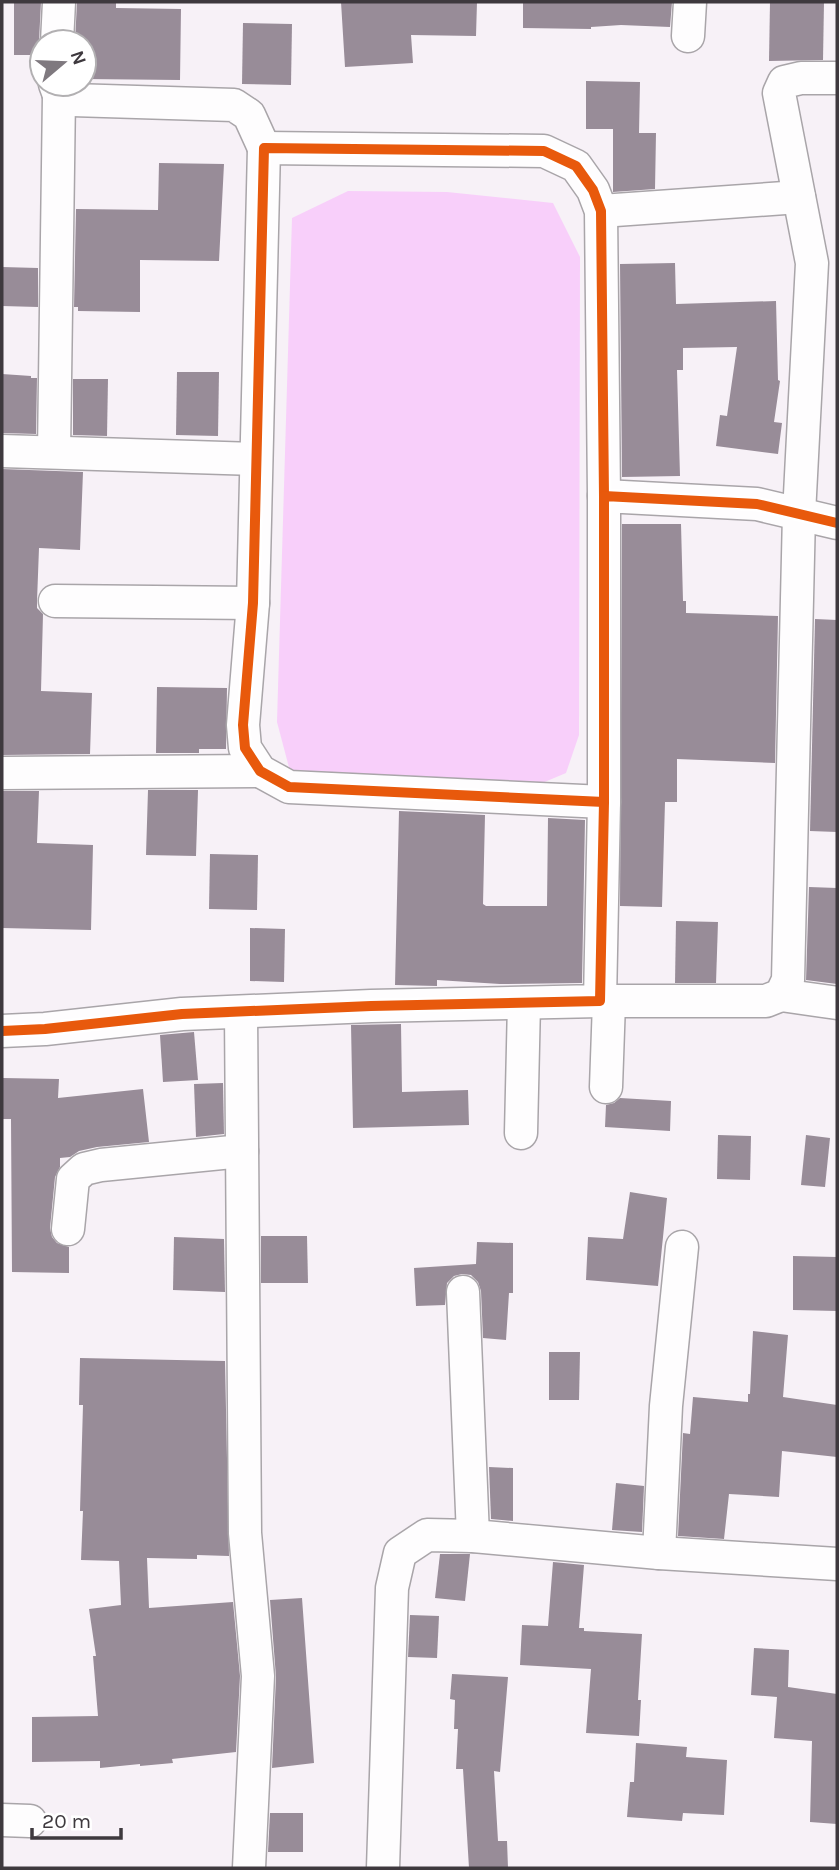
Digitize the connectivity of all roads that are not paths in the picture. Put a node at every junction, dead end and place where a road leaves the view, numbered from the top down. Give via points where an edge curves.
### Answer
1 (59, 2) edge
2 (690, 2) edge
3 (58, 28) edge
4 (688, 36) dead end
5 (837, 78) edge
6 (57, 98) edge
7 (69, 98) edge
8 (264, 148) junction
9 (799, 197) junction
10 (601, 211) junction
11 (2, 451) edge
12 (54, 452) junction
13 (256, 459) junction
14 (604, 496) junction
15 (799, 514) junction
16 (837, 523) edge
17 (55, 601) dead end
18 (253, 603) junction
19 (260, 771) junction
20 (2, 772) edge
21 (604, 802) junction
22 (781, 995) junction
23 (604, 1001) junction
24 (524, 1003) junction
25 (837, 1003) edge
26 (241, 1012) junction
27 (2, 1031) edge
28 (606, 1087) dead end
29 (521, 1133) dead end
30 (242, 1151) junction
31 (68, 1229) dead end
32 (682, 1247) dead end
33 (463, 1292) dead end
34 (473, 1536) junction
35 (660, 1553) junction
36 (837, 1564) edge
37 (249, 1868) edge
38 (383, 1868) edge

1 - 3 street
2 - 4 street
5 - 9 street via 784,82 779,93
6 - 12 street
7 - 8 street via 234,105 249,115
8 - 10 street via 544,151 576,166
8 - 13 street
9 - 10 street
9 - 15 street via 811,263
10 - 14 street
11 - 12 street
12 - 13 street
13 - 18 street
14 - 15 street via 757,504
14 - 21 street
15 - 16 street
15 - 22 street via 788,980
17 - 18 street
18 - 19 street via 243,725 246,748
19 - 20 street
19 - 21 street via 289,786
21 - 23 street
22 - 23 street via 766,1001
22 - 25 street
23 - 24 street
23 - 28 street
24 - 26 street
24 - 29 street
26 - 27 street
26 - 30 street
30 - 31 street via 84,1169 73,1179
30 - 37 street via 245,1533 258,1676
32 - 35 street via 666,1406
33 - 34 street
34 - 35 street
34 - 38 street via 427,1535 400,1553 392,1588
35 - 36 street

